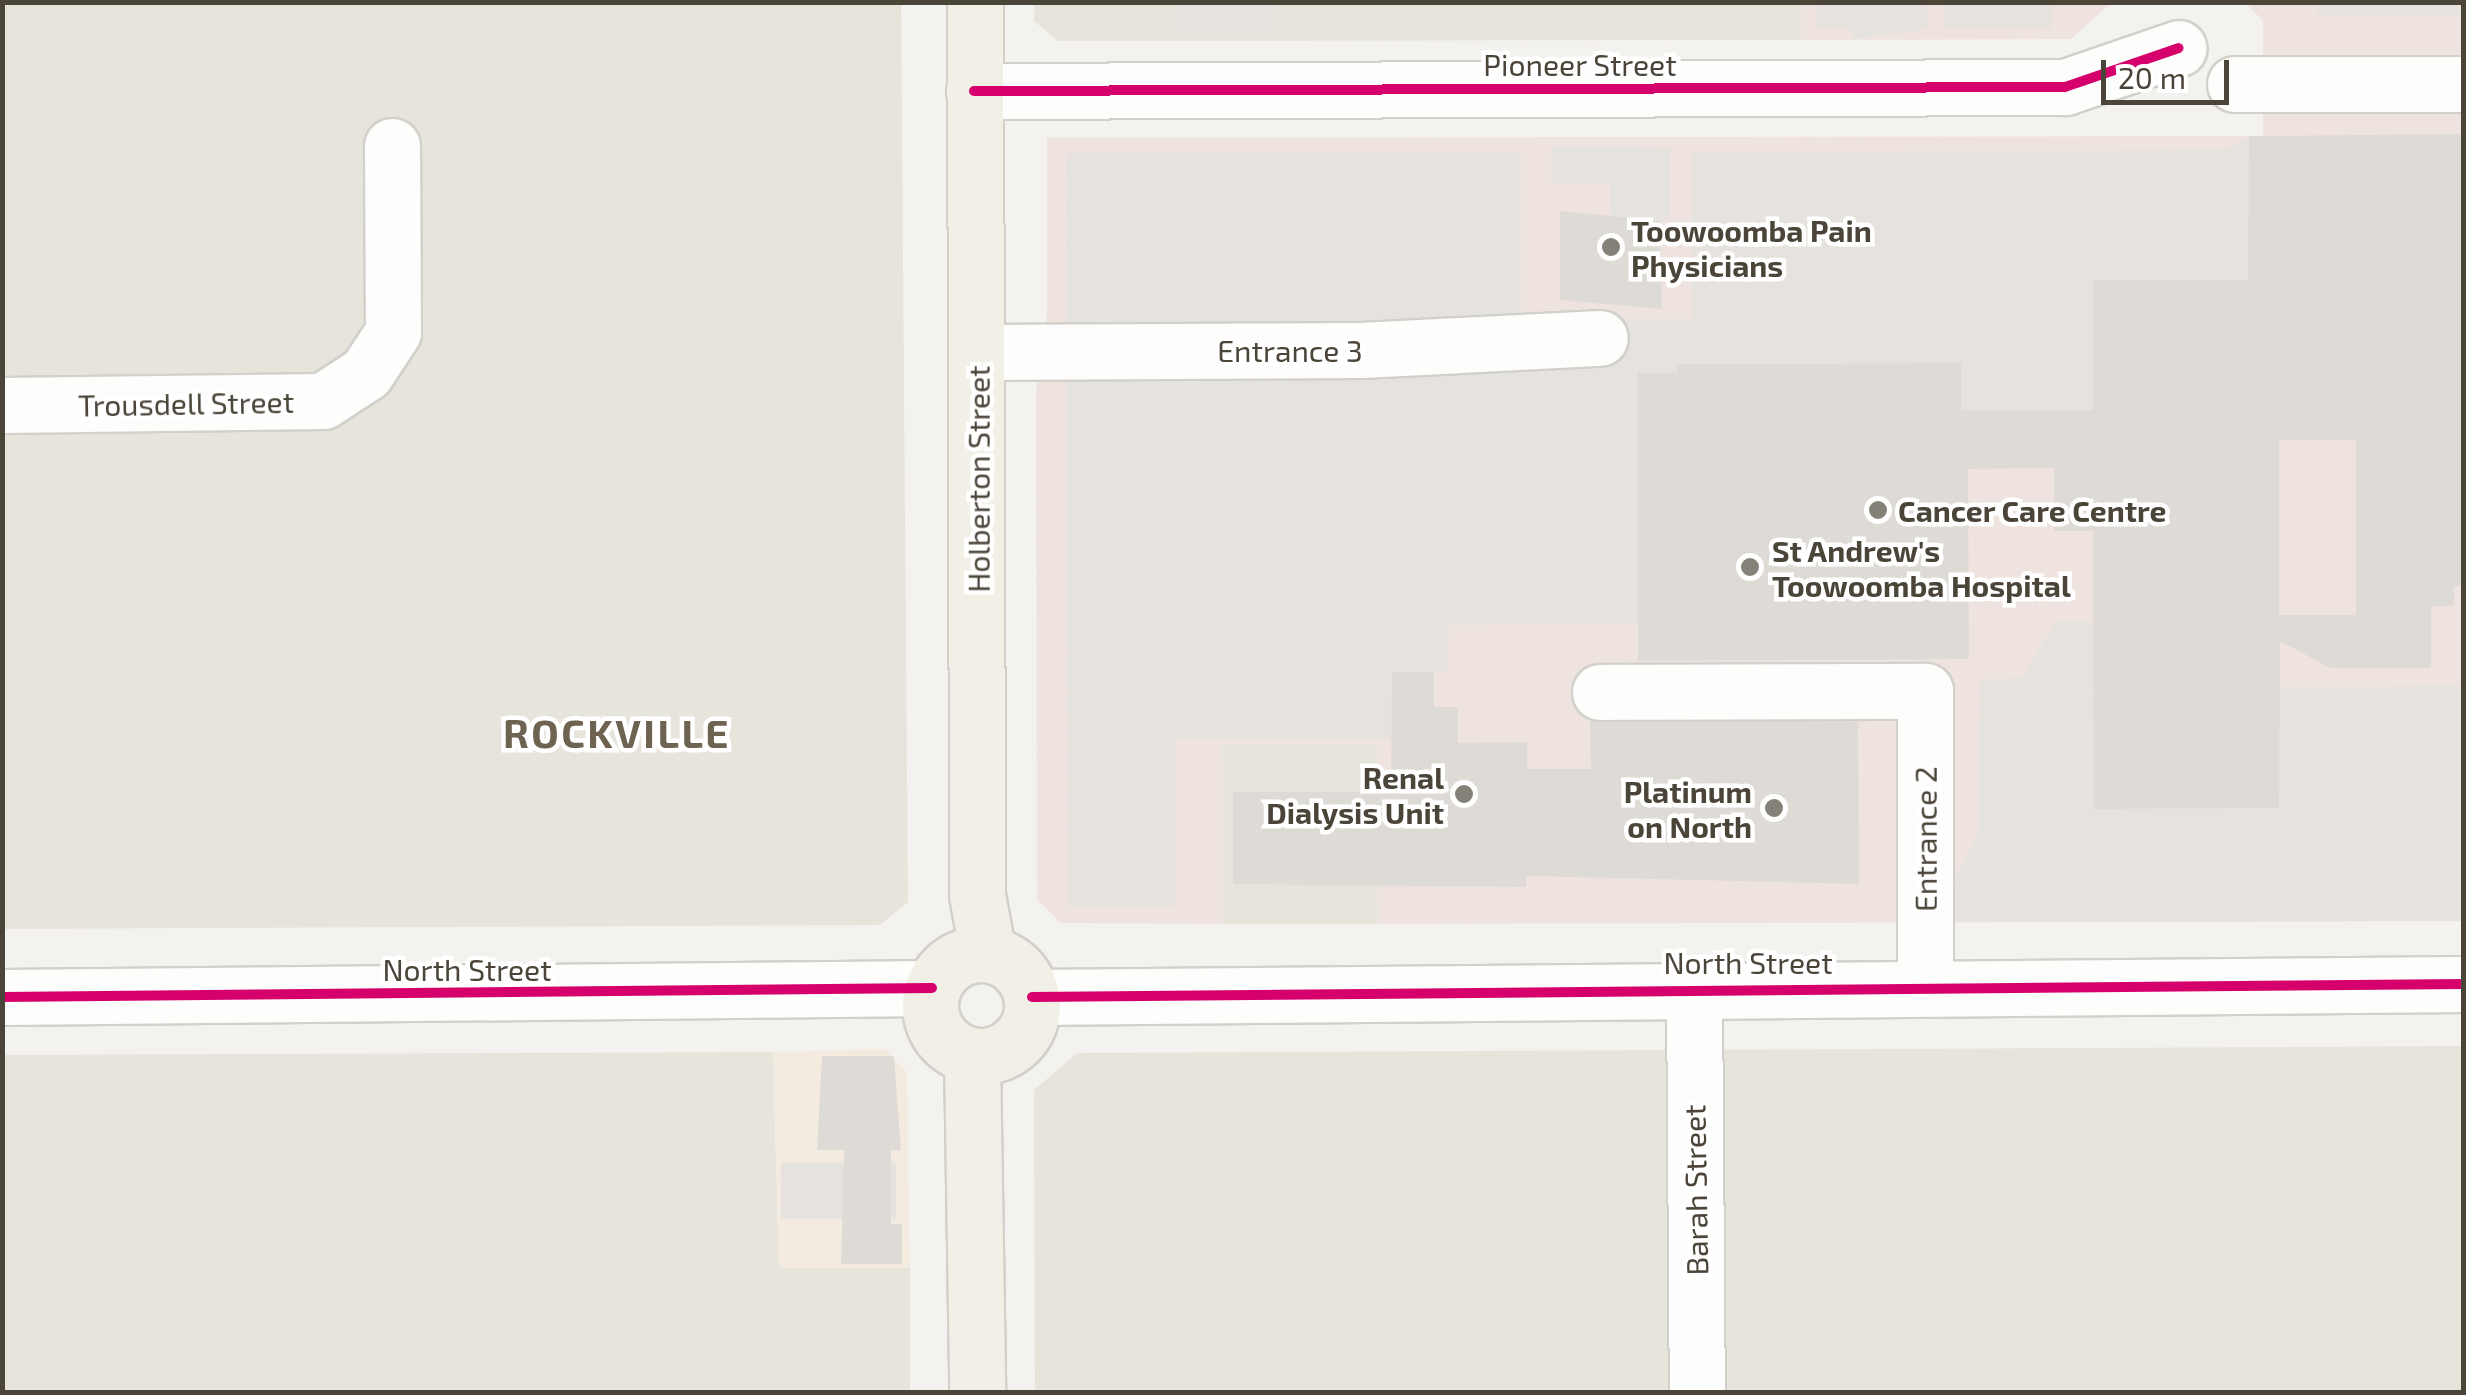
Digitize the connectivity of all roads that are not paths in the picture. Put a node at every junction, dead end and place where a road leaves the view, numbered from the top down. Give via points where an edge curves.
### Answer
1 (974, 2) edge
2 (2179, 48) dead end
3 (2235, 84) dead end
4 (2464, 84) edge
5 (974, 91) junction
6 (392, 146) dead end
7 (1600, 338) dead end
8 (979, 352) junction
9 (2, 405) edge
10 (1600, 692) dead end
11 (988, 954) junction
12 (2464, 984) edge
13 (1925, 986) junction
14 (932, 988) junction
15 (1694, 988) junction
16 (2, 997) edge
17 (1032, 997) junction
18 (972, 1056) junction
19 (977, 1392) edge
20 (1697, 1392) edge

1 - 5 main road, Holberton Street
2 - 5 street, Pioneer Street via 2065,87
3 - 4 street
5 - 8 main road, Holberton Street
6 - 9 street, Trousdell Street via 393,332 366,373 323,400
7 - 8 street, Entrance 3 via 1360,350
8 - 11 main road, Holberton Street via 976,895
10 - 13 street, Entrance 2 via 1925,692
11 - 14 main road via 950,964
11 - 17 main road via 1010,962
12 - 13 street, North Street
13 - 15 street, North Street
14 - 16 street, North Street
14 - 18 main road via 933,1023
15 - 17 street, North Street
15 - 20 street, Barah Street
17 - 18 main road via 1022,1036 1003,1051
18 - 19 main road

